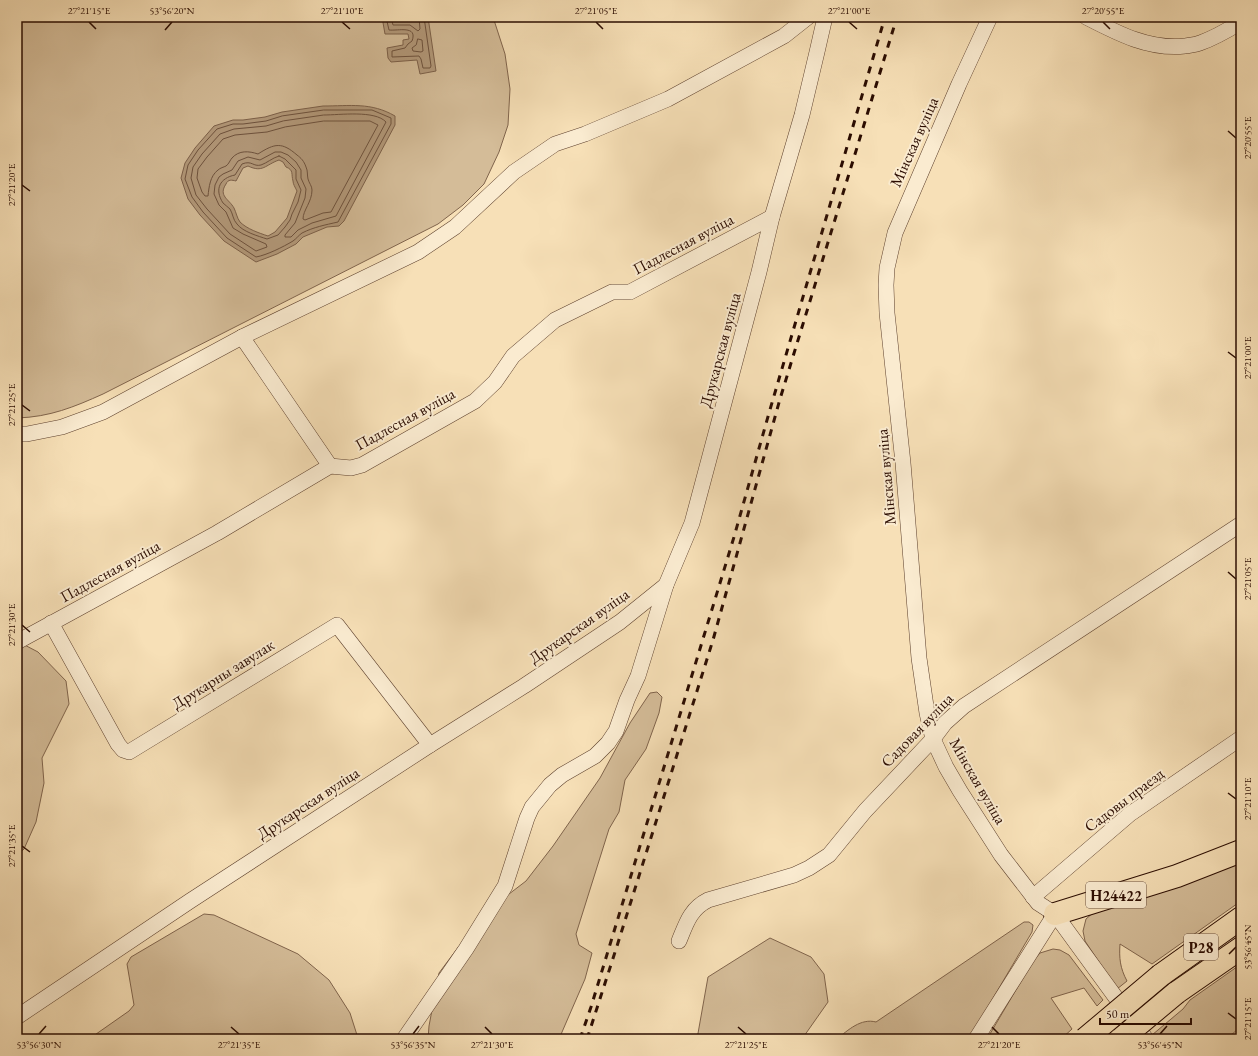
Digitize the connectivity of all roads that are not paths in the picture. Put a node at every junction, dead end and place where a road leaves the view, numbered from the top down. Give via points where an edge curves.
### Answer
1 (808, 17) edge
2 (825, 17) edge
3 (990, 17) edge
4 (1086, 17) edge
5 (1241, 22) edge
6 (772, 217) junction
7 (242, 337) junction
8 (17, 434) edge
9 (330, 466) junction
10 (1241, 524) edge
11 (666, 585) junction
12 (51, 623) junction
13 (17, 642) edge
14 (1241, 738) edge
15 (933, 739) junction
16 (430, 745) junction
17 (1241, 851) edge
18 (1033, 897) junction
19 (1055, 914) junction
20 (1241, 918) edge
21 (679, 941) dead end
22 (1241, 948) edge
23 (17, 1017) edge
24 (404, 1039) edge
25 (976, 1039) edge
26 (1085, 1039) edge
27 (1121, 1039) edge
28 (1146, 1039) edge

1 - 7 street via 784,36 668,99 555,144 514,172 455,227 418,252
2 - 6 street, Друкарская вуліца via 802,115
3 - 15 street, Мінская вуліца via 902,215 887,268 887,313 903,463 919,658
4 - 5 street via 1140,42 1178,47 1199,44
6 - 9 street, Падлесная вуліца via 630,292 612,292 555,320 513,356 495,382 475,401 362,465 351,468
6 - 11 street, Друкарская вуліца via 692,523
7 - 8 street via 103,412 62,427
7 - 9 street
9 - 12 street, Падлесная вуліца via 217,533
10 - 15 street, Садовая вуліца via 964,706 946,722
11 - 16 street, Друкарская вуліца via 620,622
11 - 24 street via 638,676 616,731 595,756 562,775 532,807 505,886 466,949
12 - 13 street, Падлесная вуліца
12 - 16 street, Друкарны завулак via 118,744 129,752 336,625
14 - 18 street, Садовы праезд via 1130,814
15 - 18 street, Мінская вуліца via 946,767 979,822
15 - 21 street, Садовая вуліца via 829,855 794,875 701,904 690,915
16 - 23 street, Друкарская вуліца
17 - 19 highway, Н24422 via 1177,876
18 - 19 street, Мінская вуліца
19 - 25 street
19 - 28 street
20 - 26 highway, Р28, bridge via 1161,975
22 - 27 highway, Р28, bridge via 1176,993

